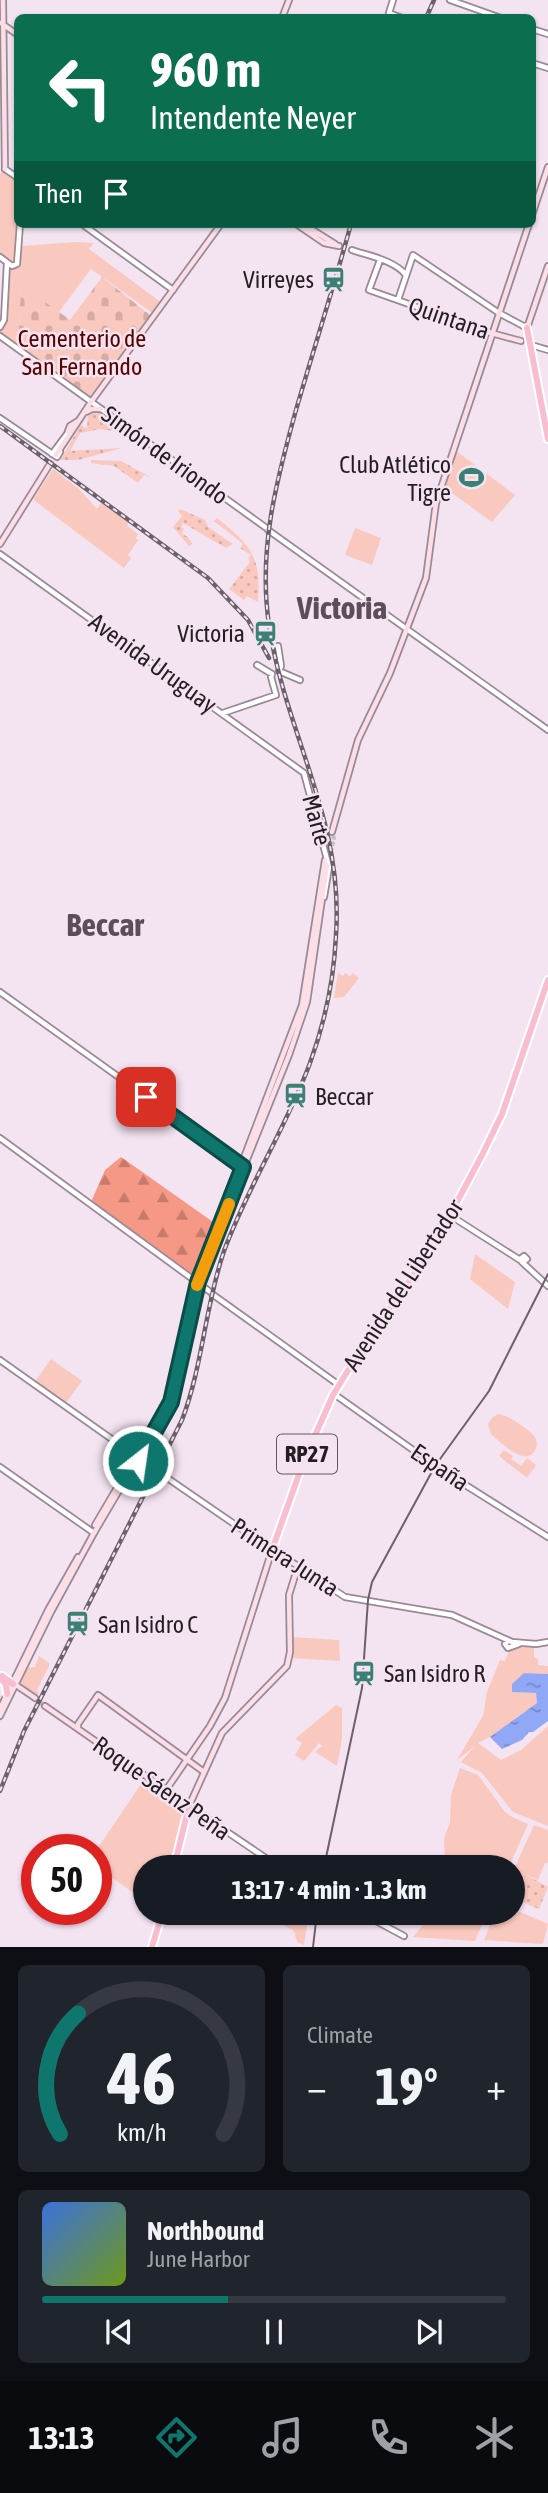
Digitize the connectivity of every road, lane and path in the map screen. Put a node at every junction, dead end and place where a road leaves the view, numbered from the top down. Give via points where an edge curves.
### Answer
1 (3, 0) edge
2 (451, 0) edge
3 (489, 14) edge
4 (1, 21) edge
5 (548, 167) edge
6 (5, 169) joint
7 (14, 175) edge
8 (536, 203) edge
9 (20, 228) edge
10 (88, 228) edge
11 (218, 228) edge
12 (302, 228) edge
13 (309, 228) edge
14 (528, 228) edge
15 (352, 250) tunnel mouth
16 (0, 257) edge
17 (380, 260) junction
18 (7, 263) junction
19 (548, 266) edge
20 (406, 272) junction
21 (173, 290) junction
22 (397, 300) junction
23 (499, 313) junction
24 (0, 327) edge
25 (527, 328) junction
26 (491, 333) junction
27 (0, 336) edge
28 (526, 345) junction
29 (548, 350) edge
30 (91, 402) junction
31 (101, 410) junction
32 (0, 418) edge
33 (80, 419) junction
34 (69, 433) joint
35 (548, 439) edge
36 (50, 464) dead end
37 (0, 544) edge
38 (0, 554) edge
39 (407, 630) junction
40 (278, 646) dead end
41 (257, 665) dead end
42 (300, 680) dead end
43 (222, 713) junction
44 (548, 730) edge
45 (304, 773) joint
46 (333, 834) tunnel mouth
47 (327, 862) joint
48 (548, 980) edge
49 (0, 992) edge
50 (0, 1138) edge
51 (242, 1166) junction
52 (451, 1216) junction
53 (216, 1233) junction
54 (196, 1281) junction
55 (548, 1286) edge
56 (0, 1360) edge
57 (339, 1385) junction
58 (334, 1394) junction
59 (138, 1457) junction
60 (0, 1467) edge
61 (154, 1469) dead end
62 (160, 1473) dead end
63 (93, 1532) junction
64 (548, 1537) edge
65 (272, 1550) junction
66 (298, 1566) junction
67 (548, 1642) edge
68 (0, 1677) edge
69 (14, 1684) junction
70 (7, 1694) junction
71 (35, 1698) tunnel mouth
72 (46, 1706) tunnel mouth
73 (0, 1709) edge
74 (0, 1716) edge
75 (78, 1727) junction
76 (187, 1760) junction
77 (204, 1772) junction
78 (166, 1790) junction
79 (189, 1806) junction
80 (177, 1855) edge
81 (261, 1855) edge
82 (158, 1925) edge
83 (383, 1925) edge
84 (404, 1936) dead end
85 (152, 1947) edge

1 - 4 main road
2 - 3 street
4 - 6 main road
5 - 8 main road
6 - 7 street
9 - 18 street via 18,263
10 - 21 street
11 - 21 main road
12 - 13 main road via 324,243 340,247
14 - 23 main road
15 - 17 street
16 - 18 street
17 - 20 street
17 - 22 street, Quintana via 369,290
18 - 24 street
19 - 25 main road
20 - 22 street
20 - 23 street via 413,255
21 - 30 main road
22 - 26 street, Quintana
23 - 25 street
23 - 26 main road
25 - 28 main road
26 - 28 main road, Quintana
26 - 39 main road via 436,503 429,569
27 - 30 street, Simón de Iriondo
28 - 29 street
28 - 35 main road
30 - 31 street, Simón de Iriondo
30 - 33 main road
31 - 33 main road via 89,410
31 - 39 street, Simón de Iriondo
32 - 34 street via 55,456
33 - 34 main road
36 - 37 main road
38 - 43 street, Avenida Uruguay
39 - 44 street
39 - 46 main road via 361,734
40 - 42 street via 279,671
41 - 43 street via 272,674 275,693
43 - 45 street, Avenida Uruguay
45 - 47 street, Marte
47 - 51 main road via 302,1006
48 - 52 main road, Avenida del Libertador / RP27 via 502,1114
49 - 51 street
50 - 54 street
51 - 53 main road
52 - 55 street via 524,1263
52 - 57 main road, Avenida del Libertador / RP27
53 - 54 main road
53 - 54 main road via 219,1237
54 - 57 street
54 - 59 main road via 171,1402
56 - 59 street
57 - 58 main road, Avenida del Libertador / RP27
58 - 64 street, España
58 - 65 main road, Avenida del Libertador / RP27
59 - 61 street
59 - 63 main road
60 - 63 street
62 - 65 street, Primera Junta
63 - 69 main road via 48,1610
65 - 66 main road, Primera Junta
65 - 76 main road, RP27 via 225,1698
66 - 67 street, Primera Junta via 345,1597 452,1615 509,1644
66 - 77 main road via 289,1595 287,1666 222,1733
68 - 69 main road
68 - 70 main road
69 - 70 main road
69 - 71 main road
69 - 74 main road
70 - 73 main road
72 - 75 main road, Roque Sáenz Peña
75 - 76 main road via 98,1695
75 - 78 main road, Roque Sáenz Peña
76 - 77 main road
76 - 78 main road, RP27
77 - 79 main road
78 - 79 main road, Roque Sáenz Peña
79 - 80 main road
79 - 81 street, Roque Sáenz Peña
82 - 85 main road
83 - 84 street

